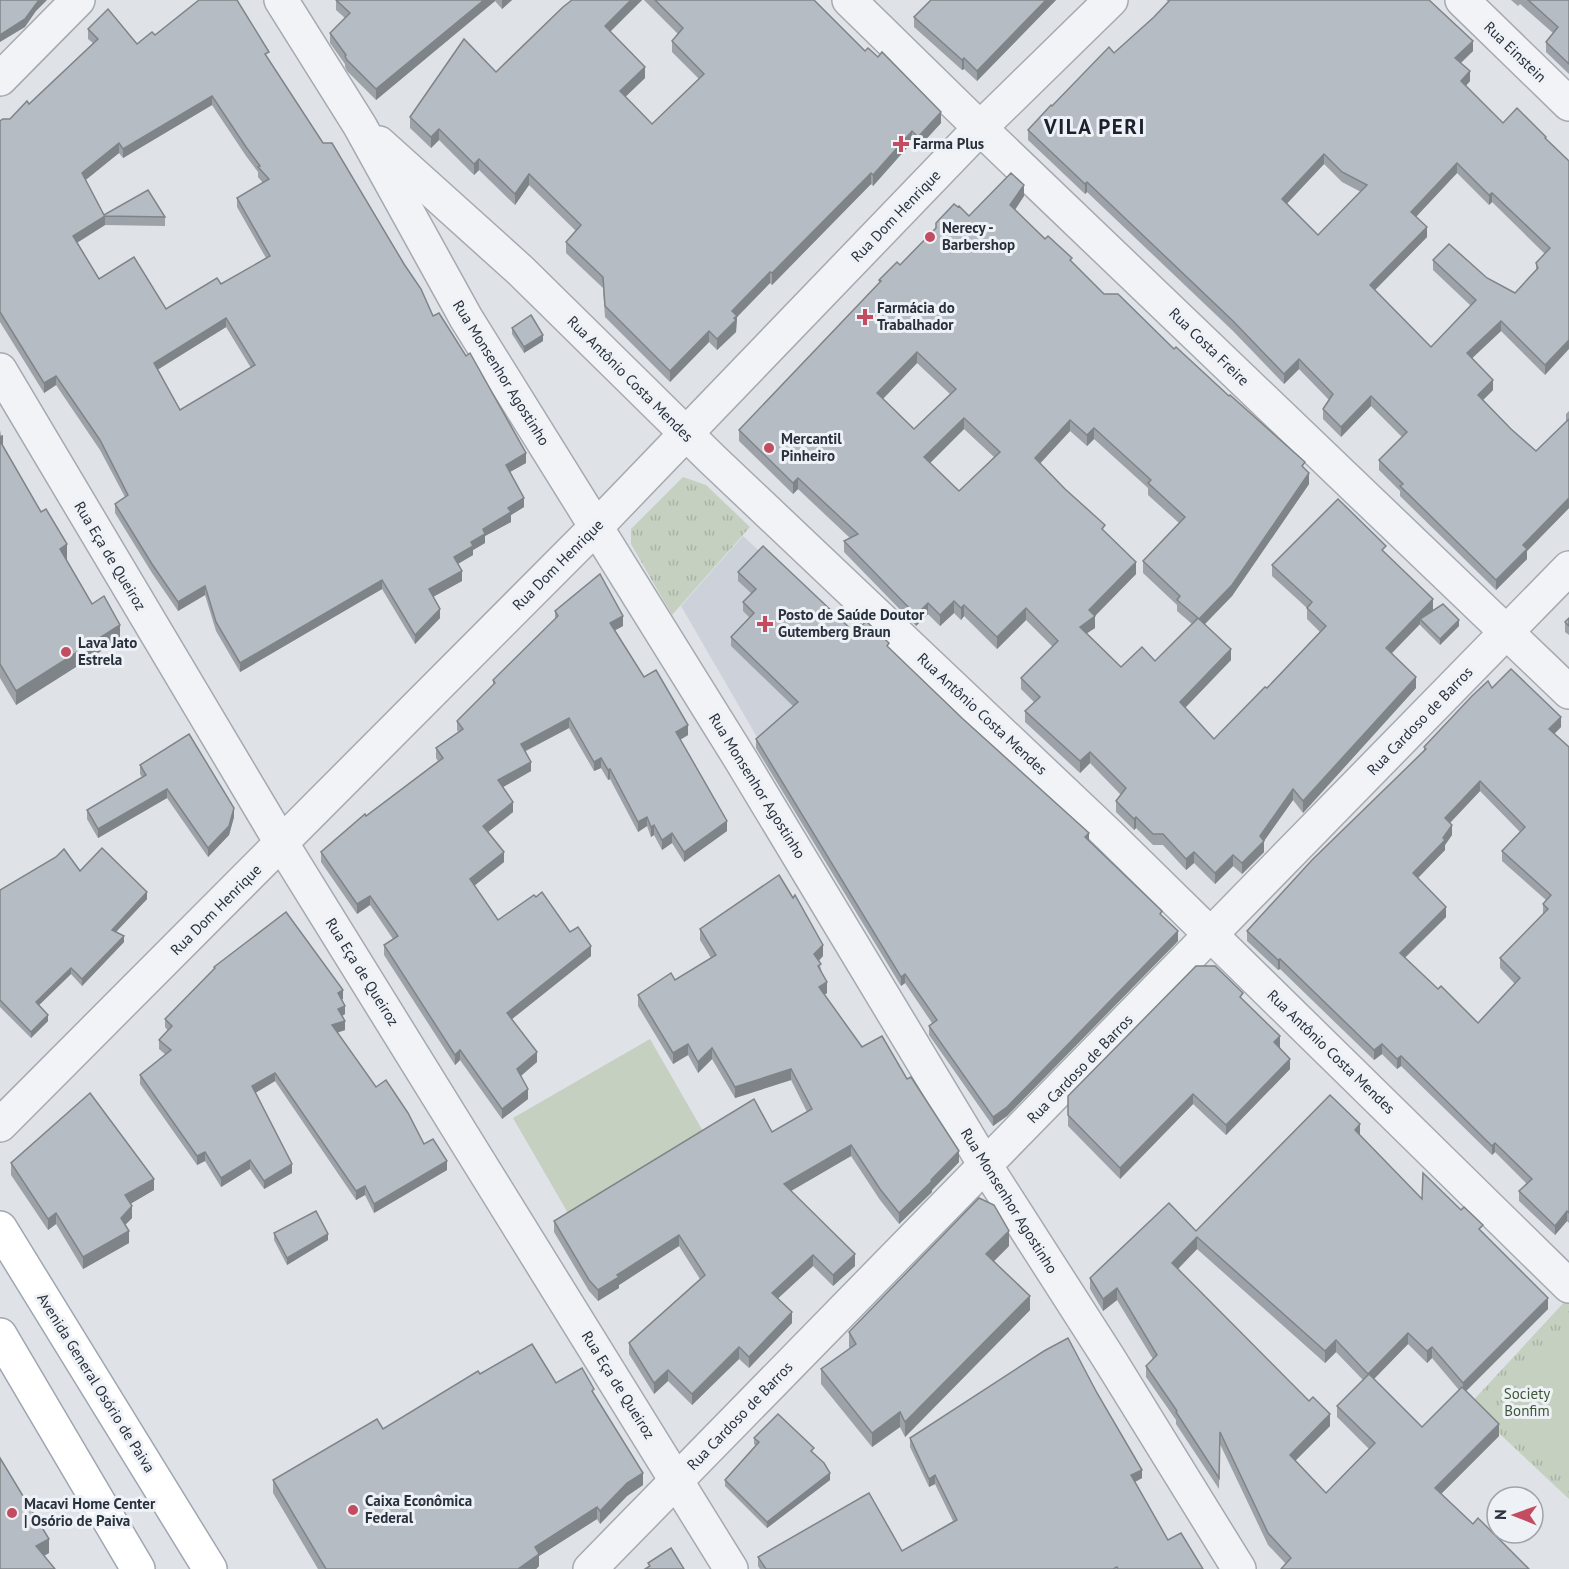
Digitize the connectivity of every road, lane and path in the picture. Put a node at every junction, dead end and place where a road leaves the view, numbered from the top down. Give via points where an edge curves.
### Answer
1 (78, 0) edge
2 (281, 0) edge
3 (849, 0) edge
4 (1111, 0) edge
5 (1462, 0) edge
6 (0, 79) edge
7 (1569, 104) edge
8 (360, 126) junction
9 (980, 128) junction
10 (0, 370) edge
11 (685, 433) junction
12 (597, 526) junction
13 (1569, 568) edge
14 (1507, 632) junction
15 (1569, 692) edge
16 (282, 844) junction
17 (1211, 935) junction
18 (0, 1125) edge
19 (985, 1165) junction
20 (0, 1228) edge
21 (1569, 1286) edge
22 (0, 1335) edge
23 (677, 1480) junction
24 (138, 1569) edge
25 (210, 1569) edge
26 (590, 1569) edge
27 (731, 1569) edge
28 (1239, 1569) edge

1 - 6 street
2 - 8 street, Rua Monsenhor Agostinho
3 - 9 street, Rua Costa Freire
4 - 9 street, Rua Dom Henrique
5 - 7 street, Rua Einstein
8 - 11 street, Rua Antônio Costa Mendes via 521,271
8 - 12 street, Rua Monsenhor Agostinho via 466,318
9 - 11 street, Rua Dom Henrique
9 - 14 street, Rua Costa Freire
10 - 16 street, Rua Eça de Queiroz
11 - 12 street, Rua Dom Henrique
11 - 17 street, Rua Antônio Costa Mendes
12 - 16 street, Rua Dom Henrique
12 - 19 street, Rua Monsenhor Agostinho
13 - 14 street, Rua Cardoso de Barros
14 - 15 street, Rua Costa Freire
14 - 17 street, Rua Cardoso de Barros
16 - 18 street, Rua Dom Henrique
16 - 23 street, Rua Eça de Queiroz
17 - 19 street, Rua Cardoso de Barros
17 - 21 street, Rua Antônio Costa Mendes
19 - 23 street, Rua Cardoso de Barros
19 - 28 street, Rua Monsenhor Agostinho
20 - 25 main road, Avenida General Osório de Paiva
22 - 24 main road
23 - 26 street, Rua Cardoso de Barros
23 - 27 street, Rua Eça de Queiroz

